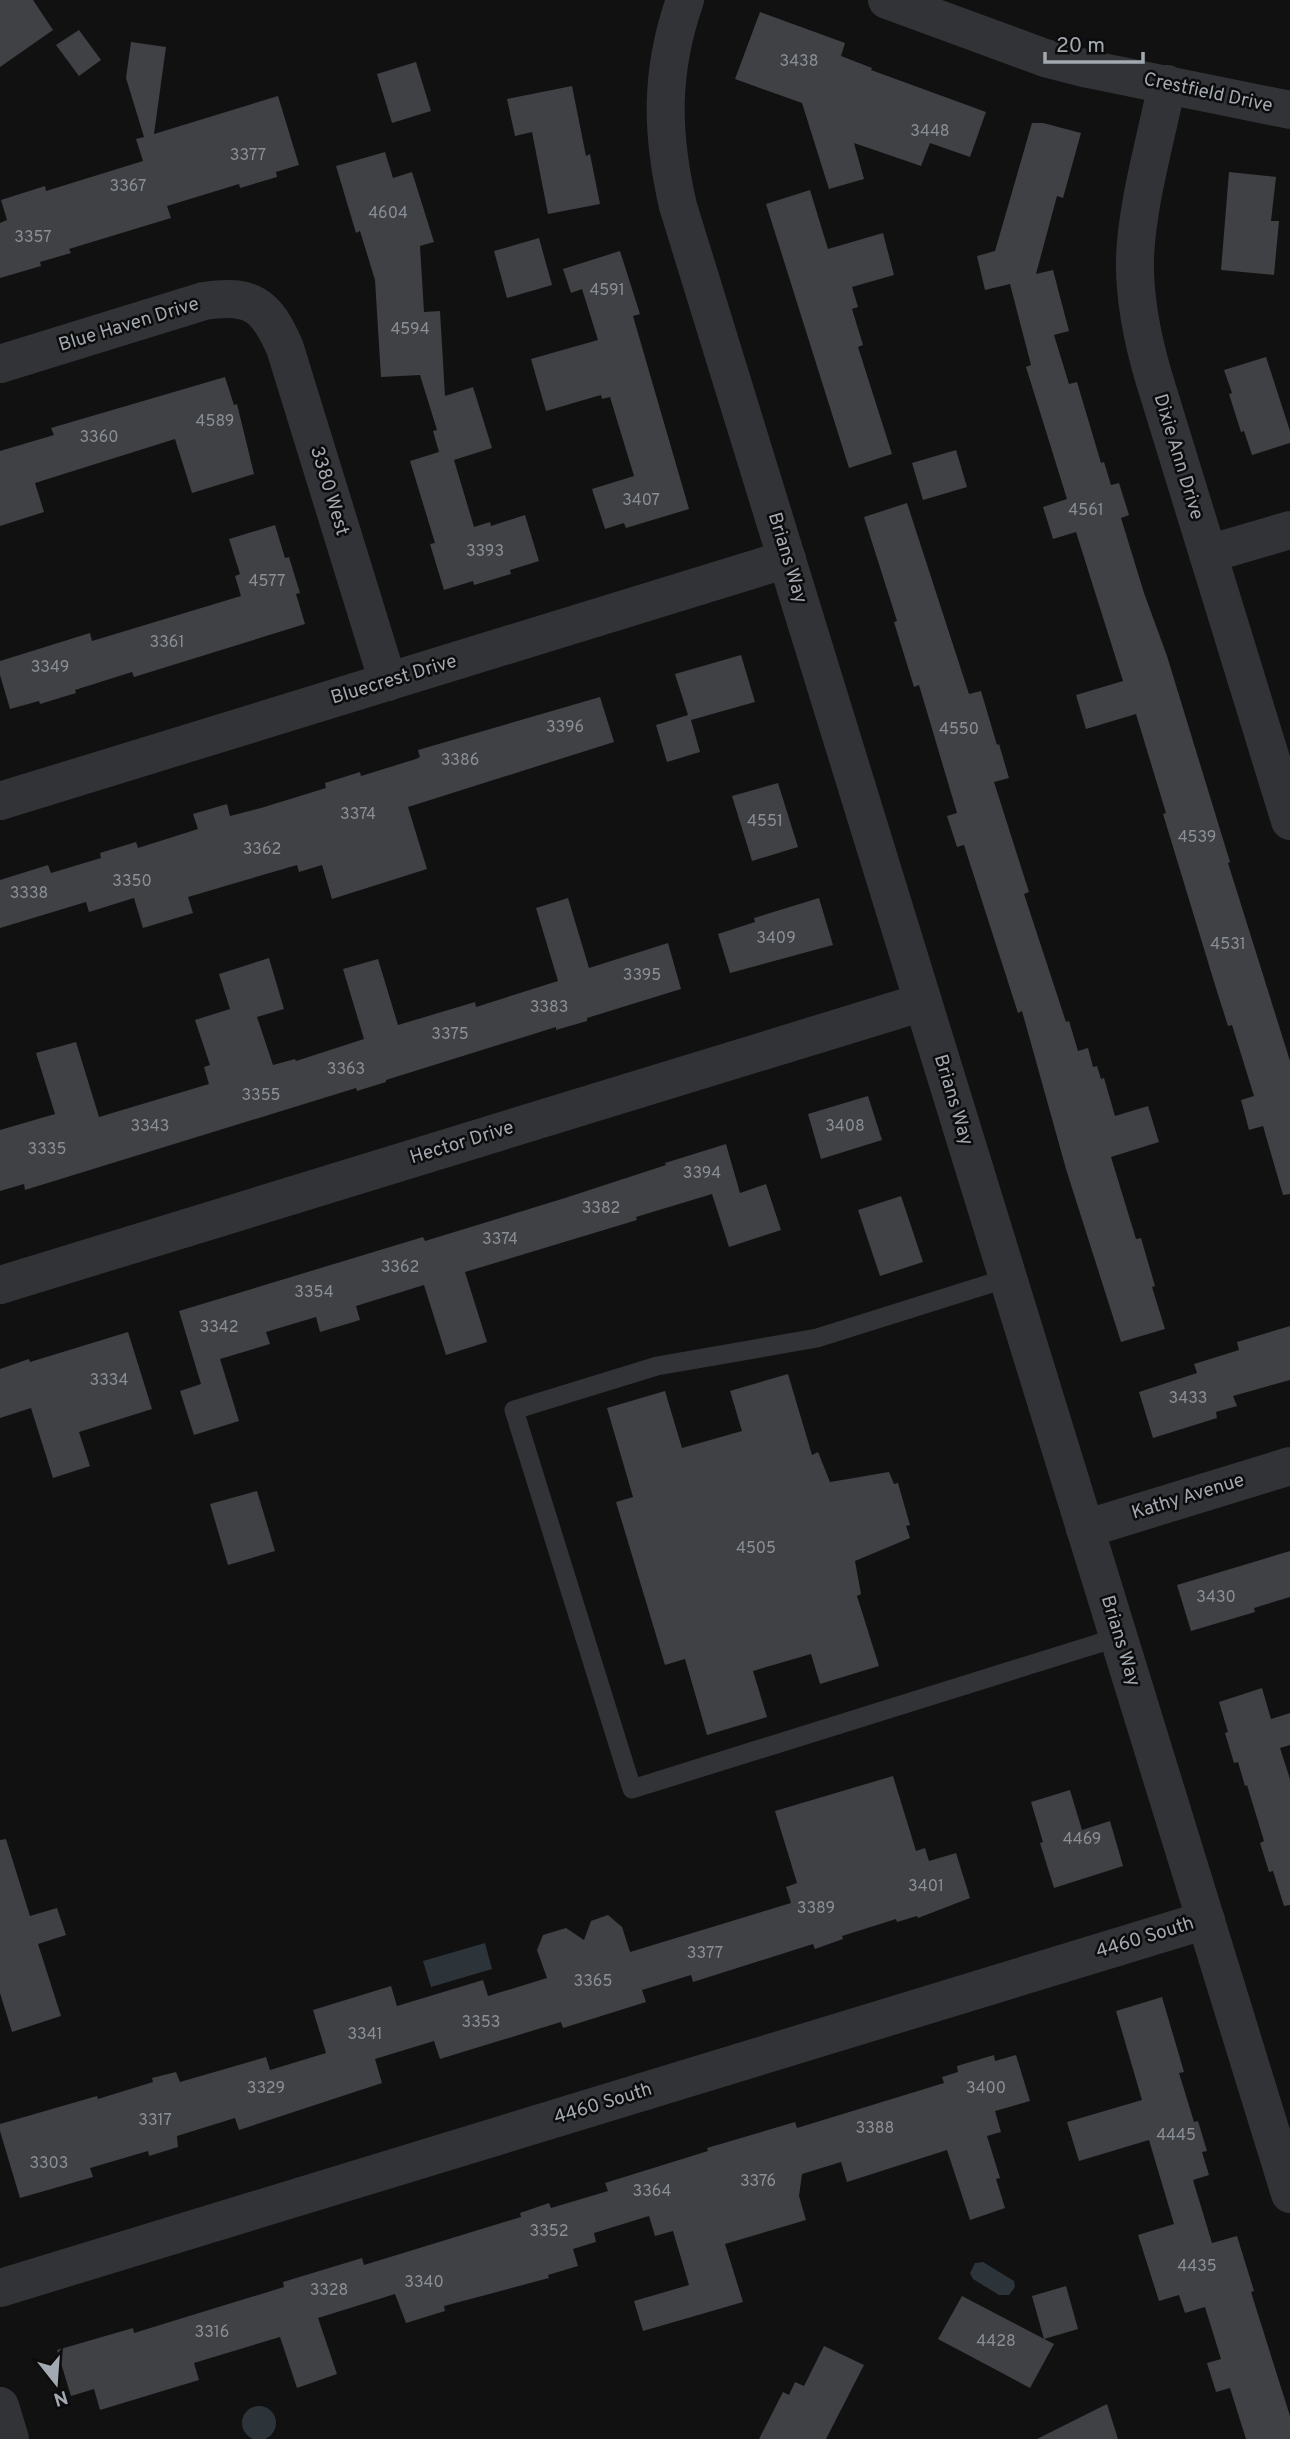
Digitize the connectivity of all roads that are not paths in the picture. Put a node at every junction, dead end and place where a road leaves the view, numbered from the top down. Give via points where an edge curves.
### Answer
1 (685, 0) edge
2 (887, 0) edge
3 (1167, 84) junction
4 (1290, 110) edge
5 (259, 306) joint
6 (0, 364) edge
7 (1290, 530) edge
8 (1208, 554) junction
9 (787, 559) junction
10 (388, 682) junction
11 (0, 801) edge
12 (1290, 821) edge
13 (923, 1002) junction
14 (1008, 1278) junction
15 (0, 1284) edge
16 (1290, 1466) edge
17 (1085, 1529) junction
18 (1119, 1637) junction
19 (1206, 1920) junction
20 (1290, 2194) edge
21 (0, 2288) edge
22 (0, 2406) edge
23 (10, 2439) edge

1 - 9 street, Brians Way via 668,61 668,157 678,206
2 - 3 street, Crestfield Drive via 1045,58
3 - 4 street, Crestfield Drive
3 - 8 street, Dixie Ann Drive via 1138,228 1136,289 1144,347
5 - 6 street, Blue Haven Drive via 232,299 204,301
5 - 10 street, 3380 West via 285,348
7 - 8 street
8 - 12 street, Dixie Ann Drive
9 - 10 street, Bluecrest Drive
9 - 13 street, Brians Way
10 - 11 street, Bluecrest Drive
13 - 14 street, Brians Way
13 - 15 street, Hector Drive
14 - 17 street, Brians Way
14 - 18 lane via 817,1338 657,1366 513,1410 632,1789
16 - 17 street, Kathy Avenue
17 - 18 street, Brians Way
18 - 19 street, Brians Way
19 - 20 street, Brians Way
19 - 21 street, 4460 South
22 - 23 street

